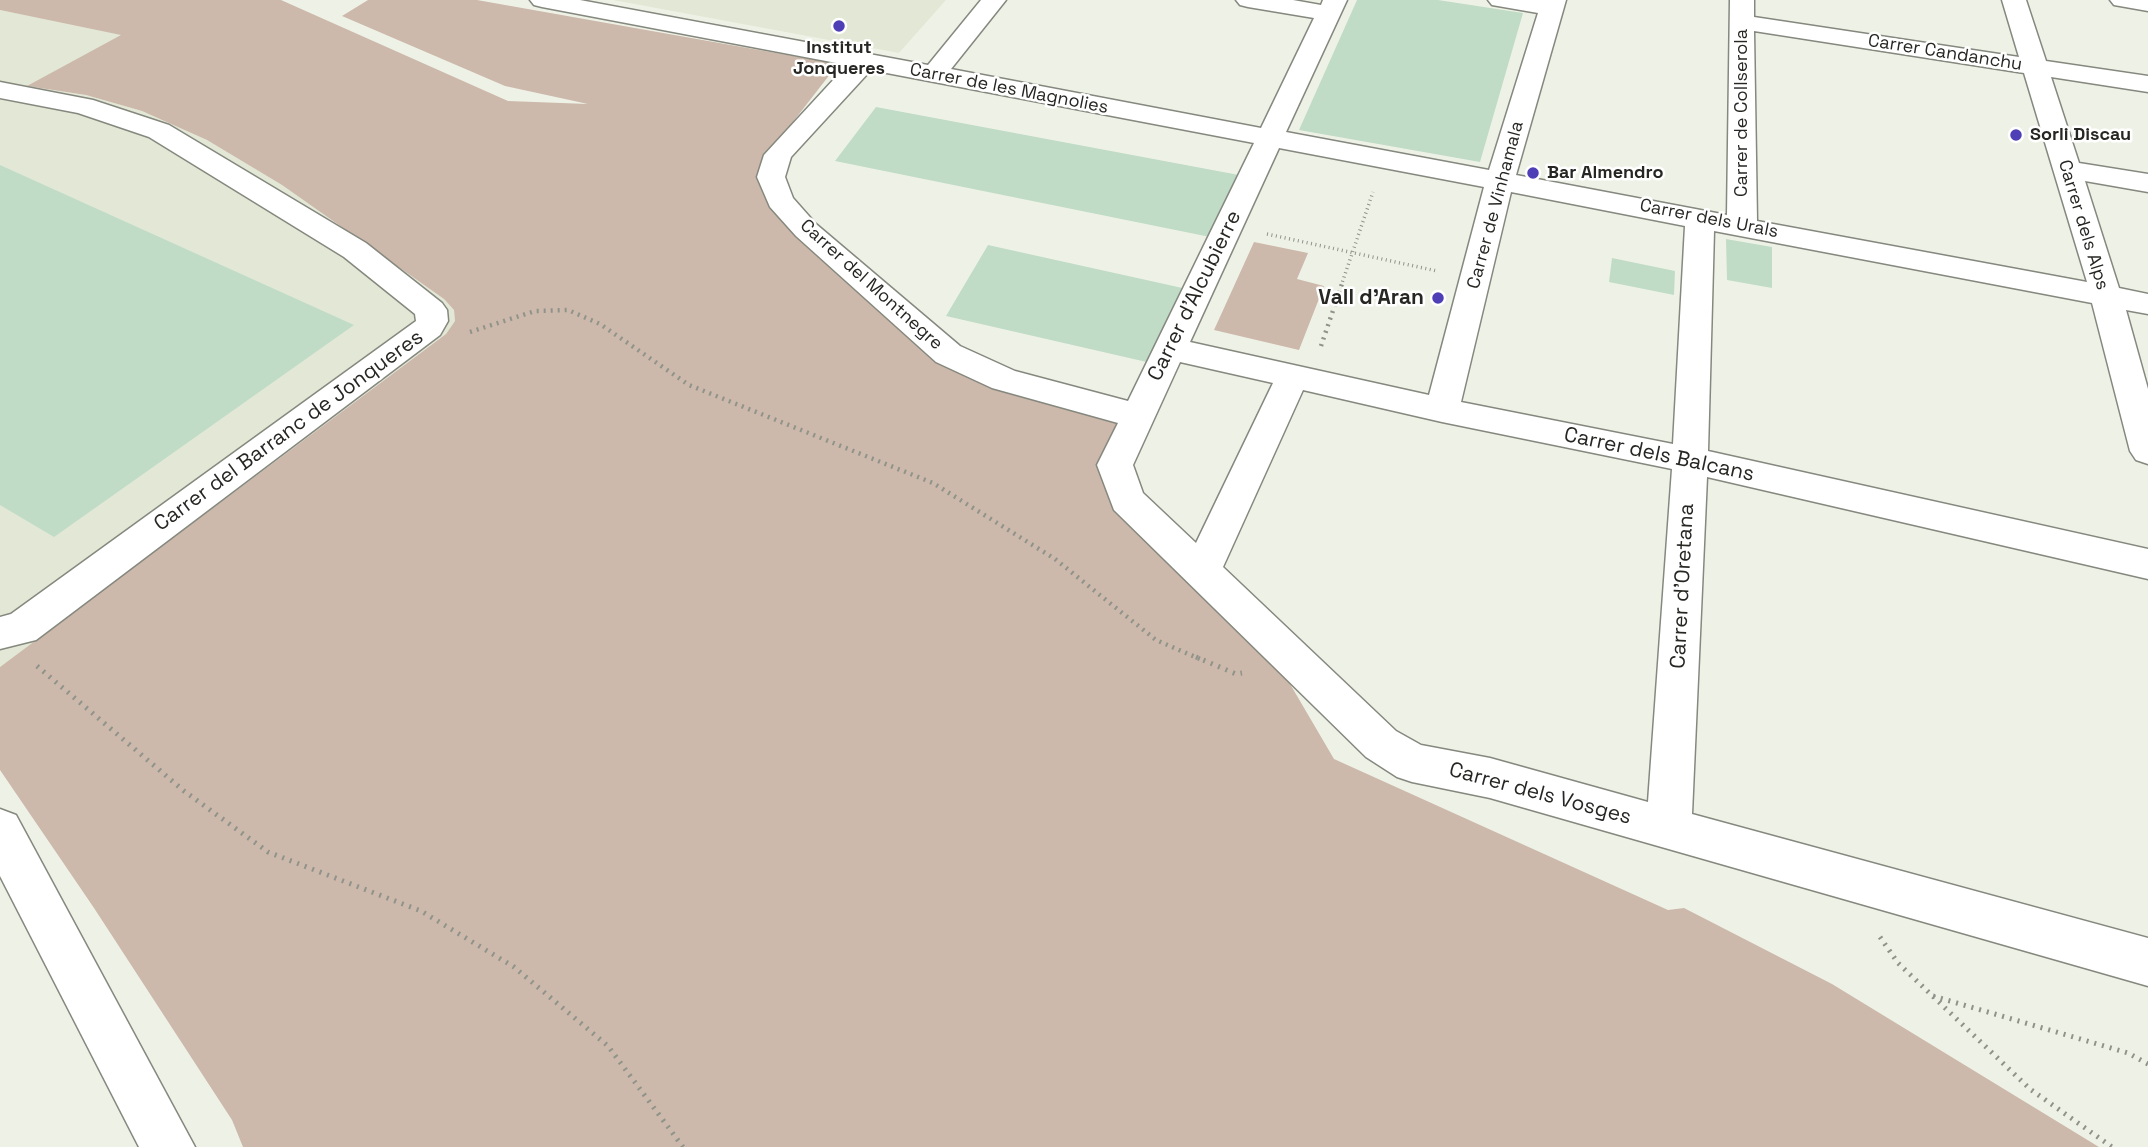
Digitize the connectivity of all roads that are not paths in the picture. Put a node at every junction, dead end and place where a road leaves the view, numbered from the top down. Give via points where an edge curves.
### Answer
1 (542, 0) edge
2 (993, 0) edge
3 (1248, 0) edge
4 (1500, 0) edge
5 (2014, 0) edge
6 (2122, 0) edge
7 (1553, 4) edge
8 (2148, 4) edge
9 (1332, 7) edge
10 (1742, 11) edge
11 (866, 60) junction
12 (2036, 66) junction
13 (933, 75) junction
14 (2148, 84) edge
15 (5, 94) edge
16 (1270, 138) junction
17 (2066, 169) junction
18 (1500, 181) junction
19 (2148, 183) edge
20 (1700, 218) junction
21 (1742, 225) junction
22 (2105, 296) junction
23 (2148, 304) edge
24 (1169, 348) junction
25 (1301, 378) junction
26 (1441, 411) junction
27 (1138, 416) junction
28 (2148, 452) edge
29 (1690, 460) junction
30 (2148, 564) edge
31 (1202, 570) junction
32 (17, 640) edge
33 (1669, 828) junction
34 (0, 830) edge
35 (2148, 962) edge
36 (168, 1147) edge

1 - 11 street, Carrer de les Magnolies
2 - 13 street
3 - 9 street
4 - 7 street
5 - 12 street, Carrer dels Alps
6 - 8 street
7 - 18 street, Carrer de Vinhamala
9 - 16 street, Carrer d'Alcubierre
10 - 12 street, Carrer Candanchu
10 - 21 street, Carrer de Collserola
11 - 13 street, Carrer de les Magnolies
11 - 27 street, Carrer del Montnegre via 778,155 771,177 780,201 806,230 947,354 1004,380
12 - 14 street, Carrer Candanchu
12 - 17 street, Carrer dels Alps
13 - 16 street, Carrer de les Magnolies
15 - 32 street, Carrer del Barranc de Jonqueres via 84,106 159,131 355,250 431,310 429,328
16 - 18 street, Carrer dels Urals
16 - 24 street, Carrer d'Alcubierre
17 - 19 street
17 - 22 street, Carrer dels Alps
18 - 20 street, Carrer dels Urals
18 - 26 street, Carrer de Vinhamala
20 - 21 street, Carrer dels Urals
20 - 29 street, Carrer d'Oretana
21 - 22 street, Carrer dels Urals
22 - 23 street, Carrer dels Urals
22 - 28 street, Carrer dels Alps
24 - 25 street, Carrer dels Balcans
24 - 27 street, Carrer d'Alcubierre
25 - 26 street, Carrer dels Balcans
25 - 31 street
26 - 29 street, Carrer dels Balcans
27 - 31 street, Carrer d'Alcubierre via 1115,465 1126,500
29 - 30 street, Carrer dels Balcans
29 - 33 street, Carrer d'Oretana
31 - 33 street, Carrer dels Vosges via 1381,744 1412,763 1490,778
33 - 35 street, Carrer dels Vosges
34 - 36 street

